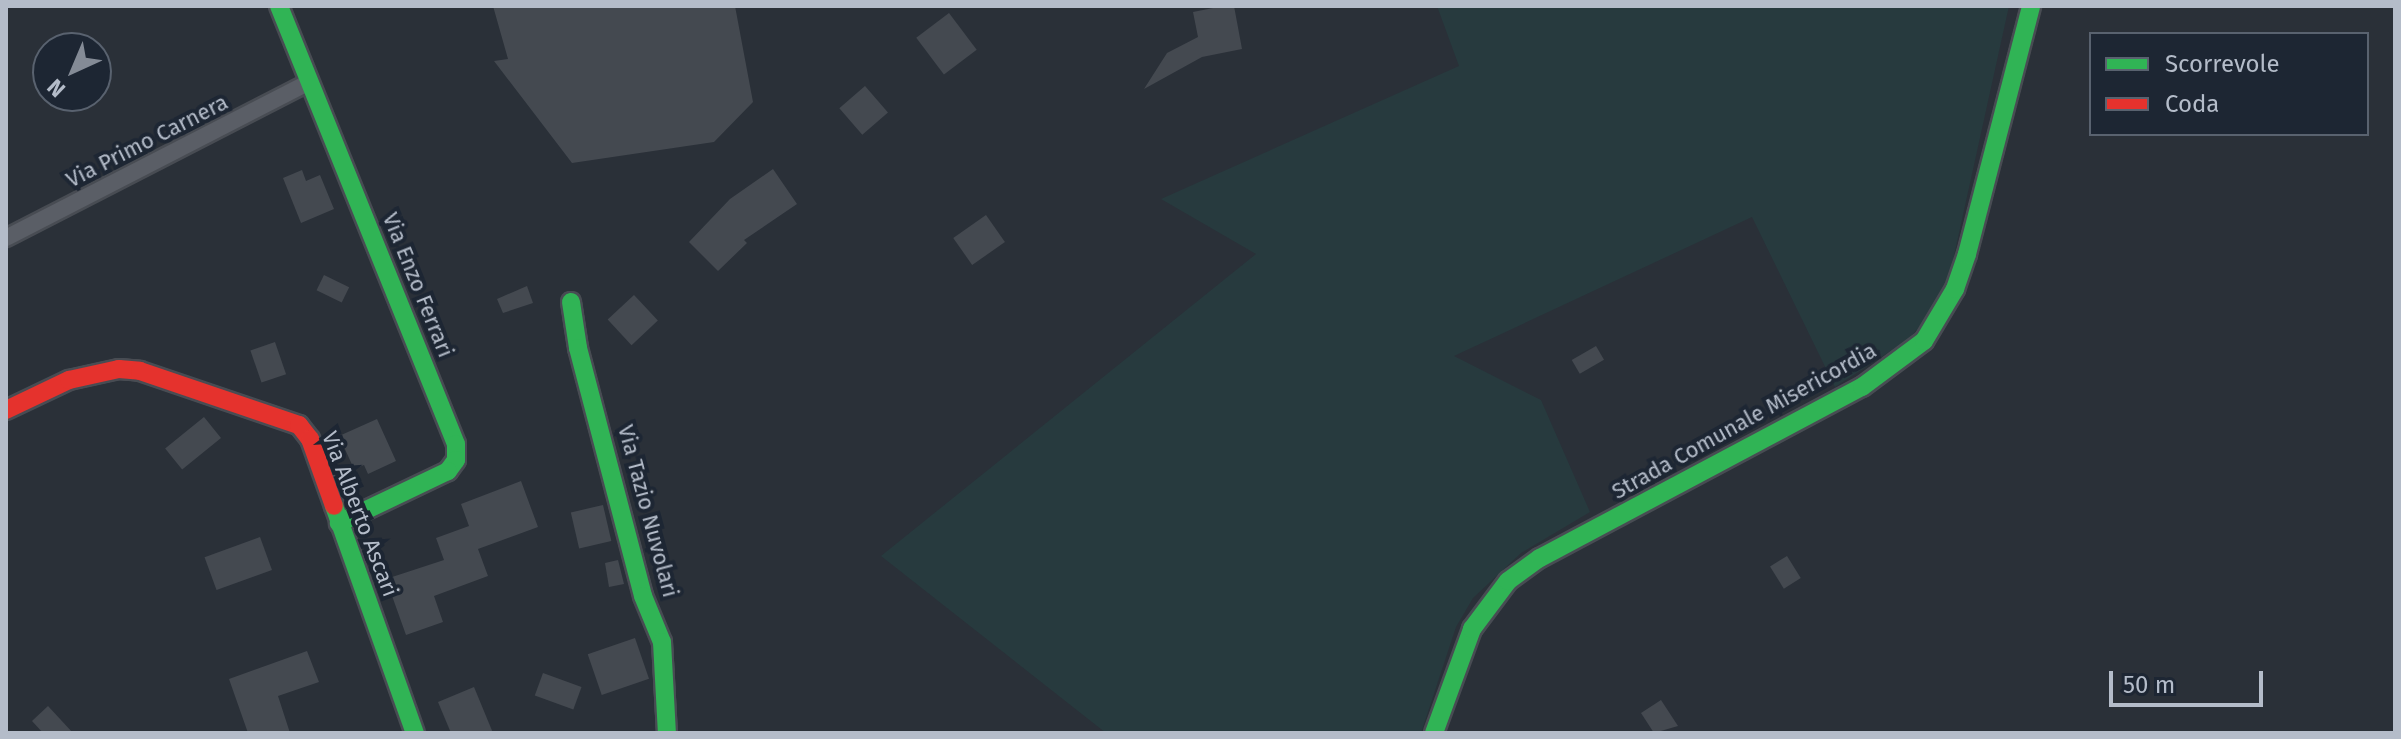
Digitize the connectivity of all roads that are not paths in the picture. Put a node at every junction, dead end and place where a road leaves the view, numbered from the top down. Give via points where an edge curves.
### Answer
1 (279, 6) edge
2 (2031, 6) edge
3 (309, 82) junction
4 (6, 238) edge
5 (571, 302) dead end
6 (6, 410) edge
7 (339, 523) junction
8 (415, 733) edge
9 (667, 733) edge
10 (1434, 733) edge

1 - 3 street, Via Enzo Ferrari
2 - 10 street, Strada Comunale Misericordia via 1967,254 1955,289 1924,341 1862,387 1540,558 1508,581 1472,629
3 - 4 street, Via Primo Carnera
3 - 7 street, Via Enzo Ferrari via 456,444 456,460 448,471
5 - 9 street, Via Tazio Nuvolari via 578,348 611,458 643,596 662,642
6 - 7 street, Via Alberto Ascari via 69,380 119,369 287,417 310,439
7 - 8 street, Via Alberto Ascari

